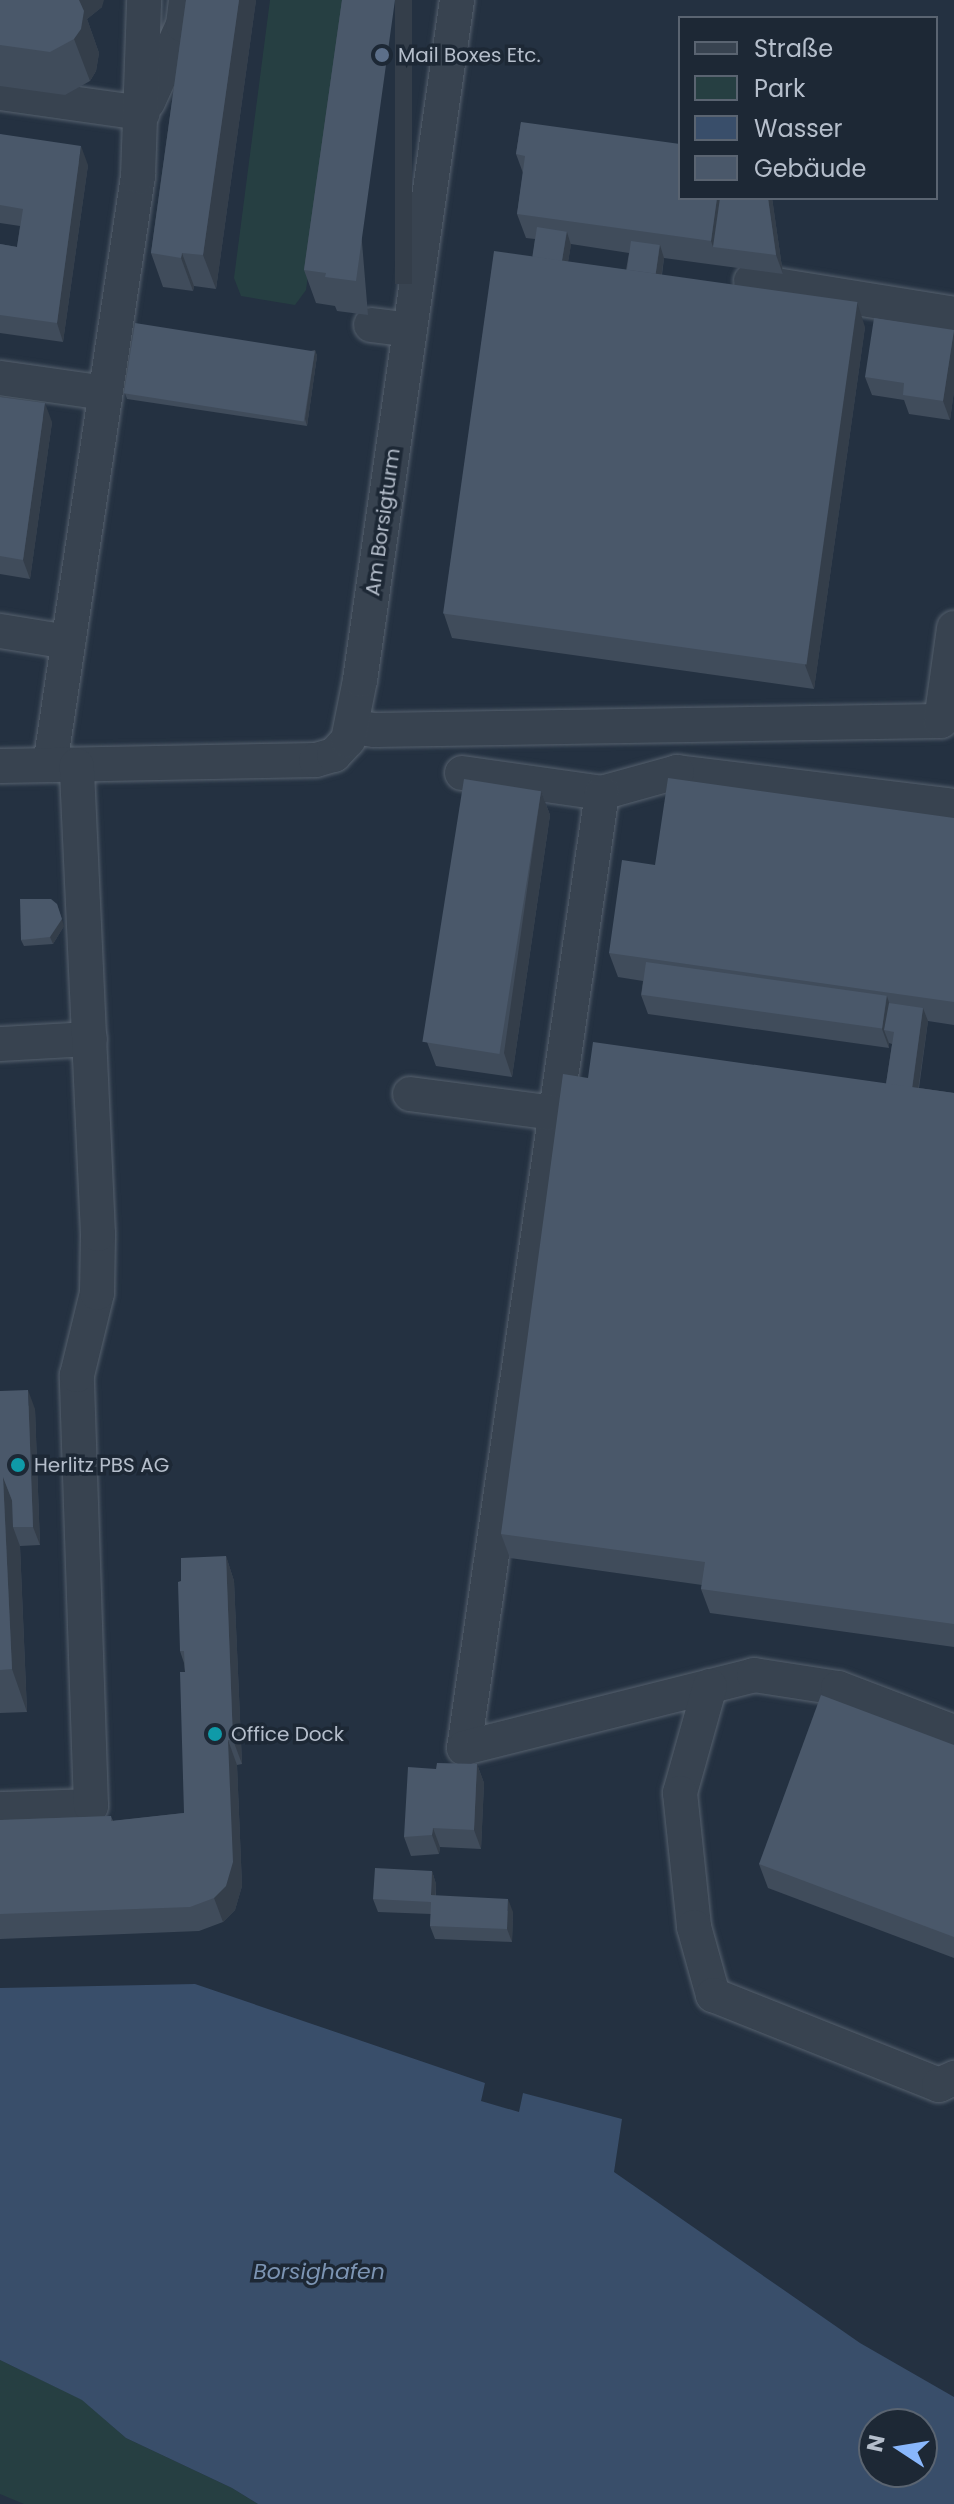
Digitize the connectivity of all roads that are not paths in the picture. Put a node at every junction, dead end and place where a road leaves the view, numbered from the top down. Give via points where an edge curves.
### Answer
1 (144, 0) edge
2 (186, 0) edge
3 (457, 0) edge
4 (0, 93) edge
5 (143, 113) junction
6 (751, 281) dead end
7 (954, 314) edge
8 (371, 325) dead end
9 (410, 330) junction
10 (0, 378) edge
11 (105, 393) junction
12 (954, 628) edge
13 (0, 631) edge
14 (68, 642) junction
15 (353, 727) junction
16 (63, 765) junction
17 (0, 766) edge
18 (462, 773) dead end
19 (602, 793) junction
20 (954, 806) edge
21 (90, 1039) junction
22 (0, 1044) edge
23 (410, 1094) dead end
24 (554, 1113) junction
25 (710, 1686) junction
26 (954, 1732) edge
27 (0, 1809) edge
28 (954, 2078) edge

1 - 5 street
2 - 5 street via 183,25
3 - 9 street, Am Borsigturm via 432,254
4 - 5 street
5 - 11 street
6 - 7 street
8 - 9 street
9 - 15 street, Am Borsigturm
10 - 11 street
11 - 14 street
12 - 15 street via 941,721
13 - 14 street
14 - 16 street
15 - 16 street via 340,750 316,760
16 - 17 street
16 - 21 street
18 - 19 street
19 - 20 street via 677,772
19 - 24 street
21 - 22 street
21 - 27 street via 97,1293 77,1375 91,1806
23 - 24 street
24 - 25 street via 464,1748
25 - 26 street via 754,1675 838,1688
25 - 28 street via 680,1793 694,1927 713,1995 939,2085

